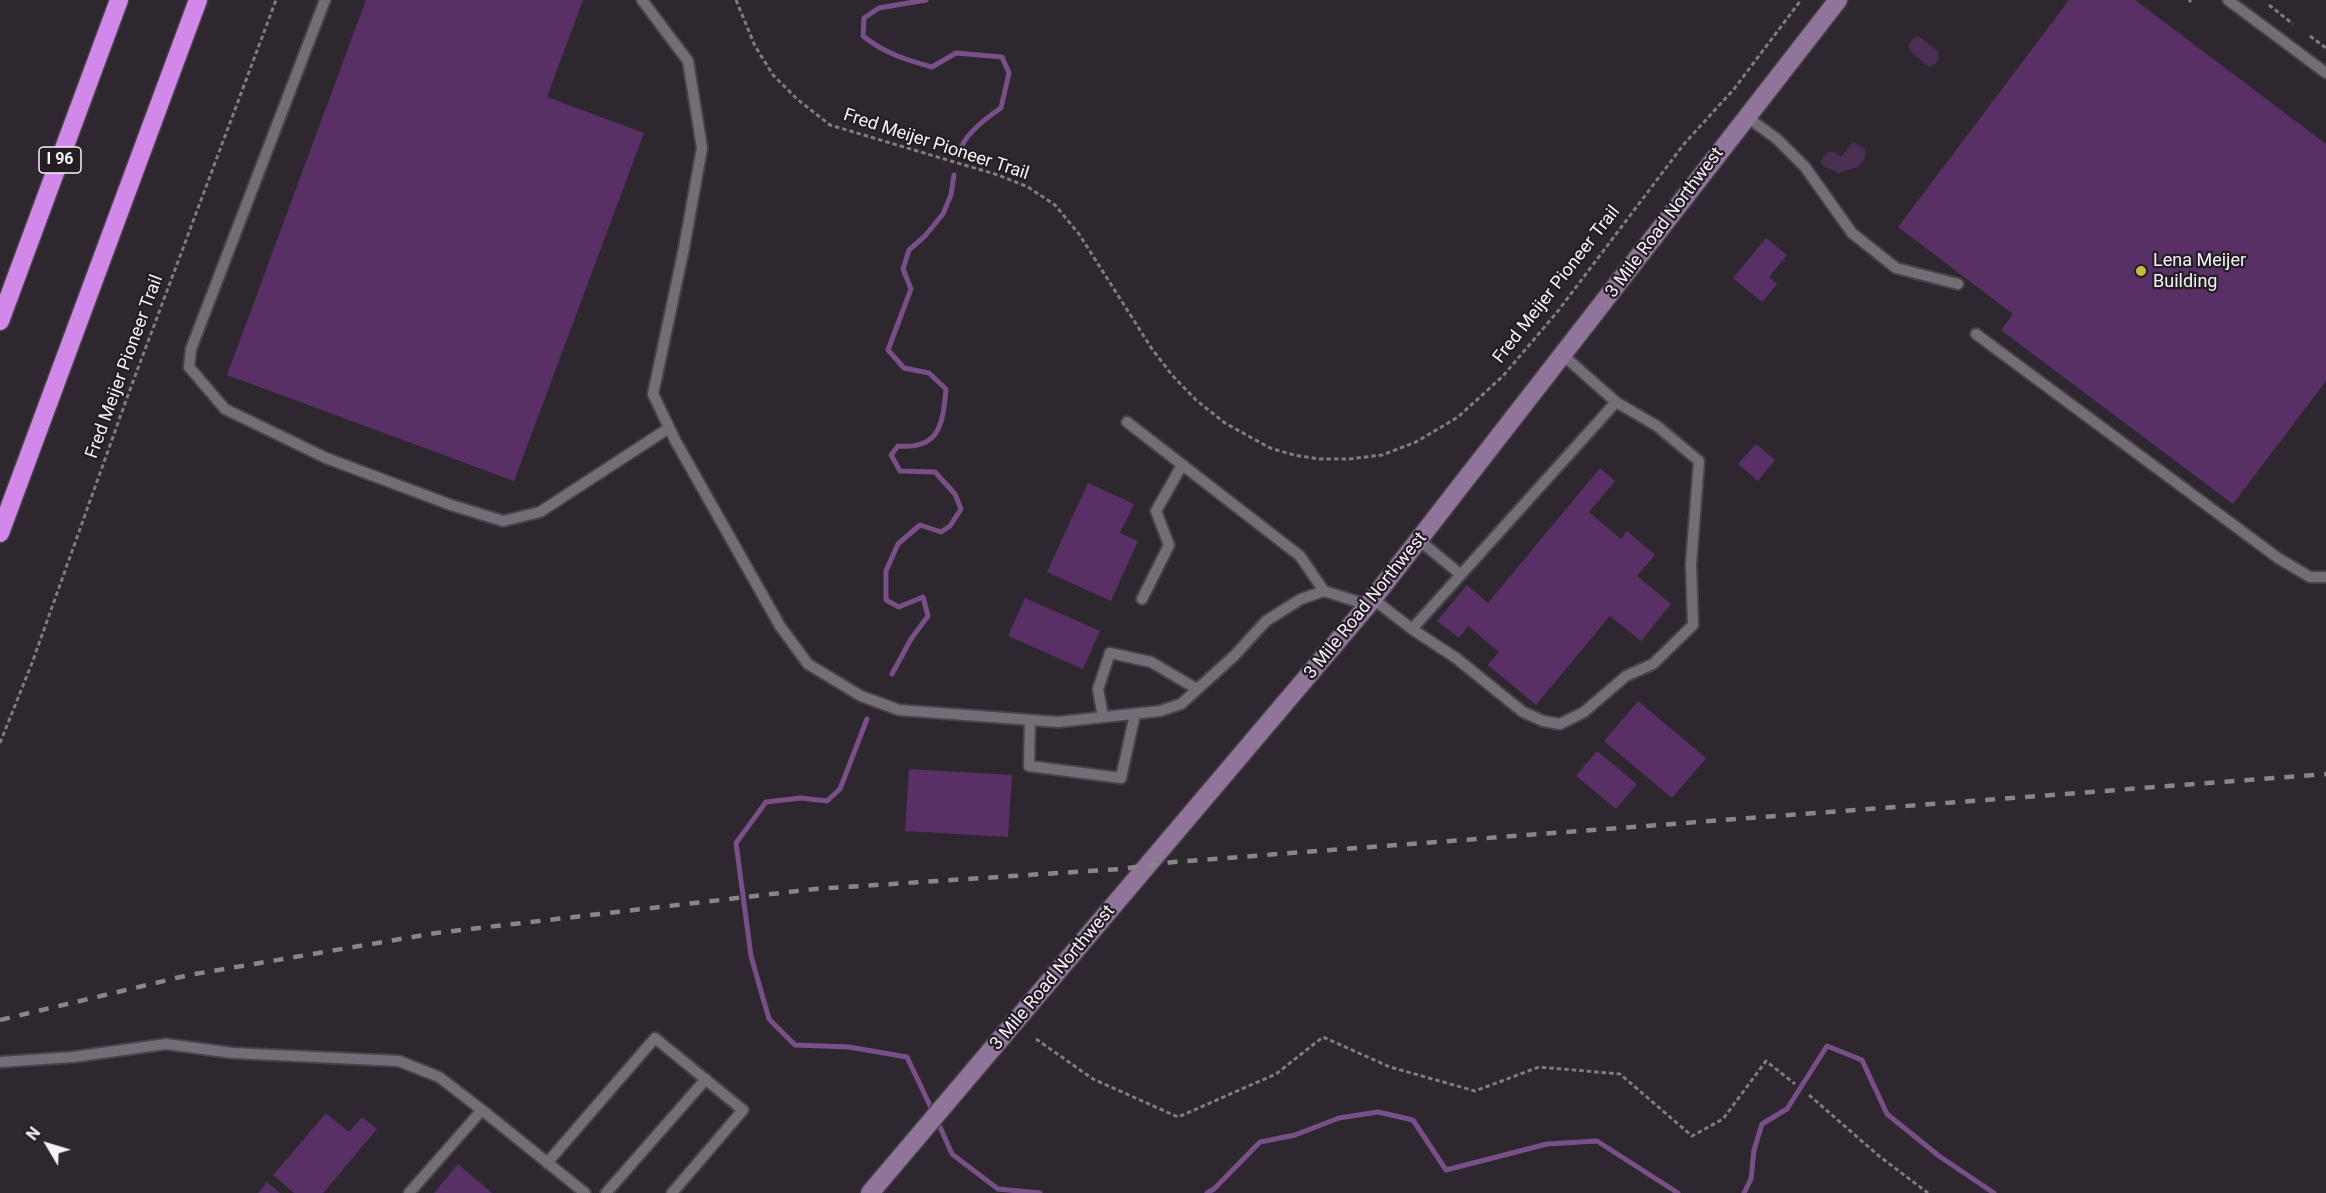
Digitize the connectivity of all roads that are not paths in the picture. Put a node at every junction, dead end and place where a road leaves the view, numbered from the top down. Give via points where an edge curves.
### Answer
1 (119, 0) edge
2 (198, 0) edge
3 (325, 0) edge
4 (642, 0) edge
5 (1838, 0) edge
6 (2228, 0) edge
7 (2326, 73) edge
8 (1747, 117) junction
9 (1958, 284) dead end
10 (0, 321) edge
11 (1976, 334) dead end
12 (1564, 356) junction
13 (1616, 402) junction
14 (1126, 423) dead end
15 (669, 428) junction
16 (1182, 465) junction
17 (0, 533) edge
18 (1419, 540) junction
19 (1460, 574) junction
20 (2326, 577) edge
21 (1324, 591) junction
22 (1142, 599) dead end
23 (1371, 602) junction
24 (1412, 629) junction
25 (1197, 690) junction
26 (1135, 714) junction
27 (1103, 717) junction
28 (1030, 720) junction
29 (0, 1062) edge
30 (706, 1079) junction
31 (482, 1110) junction
32 (547, 1163) junction
33 (409, 1193) edge
34 (585, 1193) edge
35 (606, 1193) edge
36 (672, 1193) edge
37 (870, 1193) edge

1 - 10 highway, I 96
2 - 17 highway
3 - 15 lane via 191,349 189,367 194,374 225,409 316,453 503,521 540,512
4 - 15 lane via 688,61 702,148 653,394
5 - 8 main road, 3 Mile Road Northwest
6 - 7 lane
8 - 9 lane via 1804,166 1852,233 1896,268
8 - 12 main road, 3 Mile Road Northwest
11 - 20 lane via 2278,558 2310,577
12 - 13 lane
12 - 18 main road, 3 Mile Road Northwest
13 - 19 lane
13 - 24 lane via 1657,426 1699,461 1691,564 1694,625 1653,664 1626,676 1584,712 1560,724 1522,712 1456,658
14 - 16 lane
15 - 28 lane via 780,626 808,664 861,696 899,710
16 - 21 lane via 1300,556
16 - 22 lane via 1155,511 1169,545
18 - 19 lane
18 - 23 main road, 3 Mile Road Northwest
19 - 24 lane
21 - 23 lane
21 - 25 lane via 1301,599 1266,621
23 - 24 lane
23 - 37 main road, 3 Mile Road Northwest
25 - 26 lane via 1181,704
25 - 27 lane via 1151,662 1110,653 1098,689
26 - 27 lane
26 - 28 lane via 1121,778 1029,766
27 - 28 lane via 1058,722
29 - 31 lane via 166,1044 233,1053 399,1061 439,1077
30 - 32 lane via 655,1038
30 - 35 lane
30 - 36 lane via 743,1110
31 - 32 lane
31 - 33 lane
32 - 34 lane

